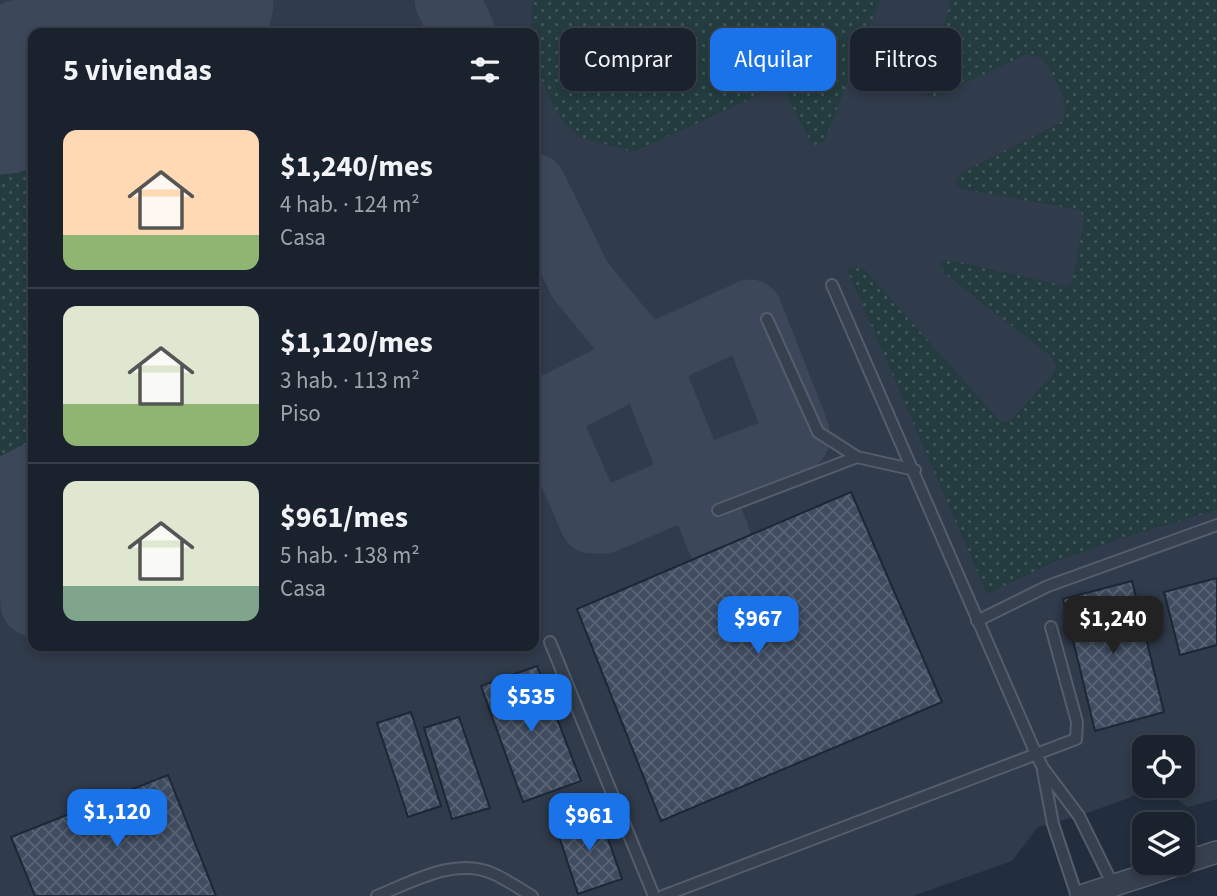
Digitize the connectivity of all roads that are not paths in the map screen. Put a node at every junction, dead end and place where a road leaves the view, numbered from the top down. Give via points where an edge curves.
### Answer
1 (832, 285) dead end
2 (767, 319) dead end
3 (857, 457) junction
4 (915, 470) junction
5 (718, 510) dead end
6 (1217, 525) edge
7 (977, 621) junction
8 (1051, 627) dead end
9 (550, 642) dead end
10 (1036, 754) junction
11 (1043, 768) junction
12 (1217, 852) edge
13 (1113, 885) junction
14 (377, 896) edge
15 (533, 896) edge
16 (654, 896) edge
17 (663, 896) edge
18 (1079, 896) edge

1 - 4 lane
2 - 3 lane via 818,432
3 - 4 lane
3 - 5 lane
4 - 7 lane
6 - 7 lane via 1048,586
7 - 10 lane
8 - 10 lane via 1078,733 1076,739
9 - 16 lane
10 - 11 lane
10 - 17 lane
11 - 13 lane via 1079,816
11 - 18 lane via 1052,824
12 - 13 street
13 - 18 street
14 - 15 lane via 468,867 492,873

